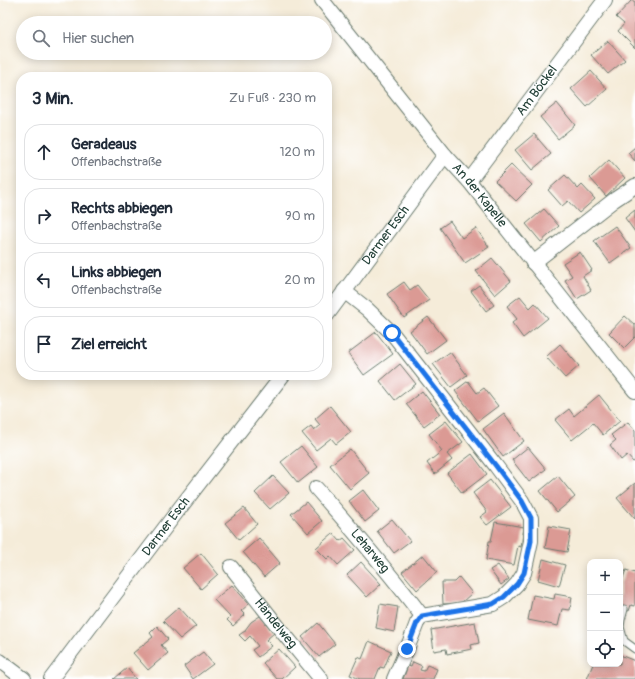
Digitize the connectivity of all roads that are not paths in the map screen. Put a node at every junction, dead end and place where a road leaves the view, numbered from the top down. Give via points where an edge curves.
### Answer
1 (322, 0) edge
2 (605, 0) edge
3 (445, 155) junction
4 (469, 181) junction
5 (635, 186) edge
6 (533, 263) junction
7 (344, 291) junction
8 (332, 308) edge
9 (279, 380) edge
10 (635, 391) edge
11 (316, 488) dead end
12 (231, 568) dead end
13 (624, 609) dead end
14 (422, 616) junction
15 (635, 649) edge
16 (0, 661) edge
17 (24, 679) edge
18 (51, 679) edge
19 (321, 679) edge
20 (394, 679) edge

1 - 3 street, An der Kapelle
2 - 4 street, Am Böckel
3 - 4 street, An der Kapelle
3 - 7 street, Darmer Esch
4 - 6 street, An der Kapelle
5 - 6 street
6 - 10 street, An der Kapelle
7 - 8 street, Darmer Esch
7 - 14 street via 392,333 496,466 522,501 531,518 531,541 524,573 504,597 493,604
9 - 18 street, Darmer Esch
11 - 14 street, Leharweg
12 - 19 street, Händelweg
13 - 15 lane via 620,627 624,641
14 - 20 street
16 - 17 street

